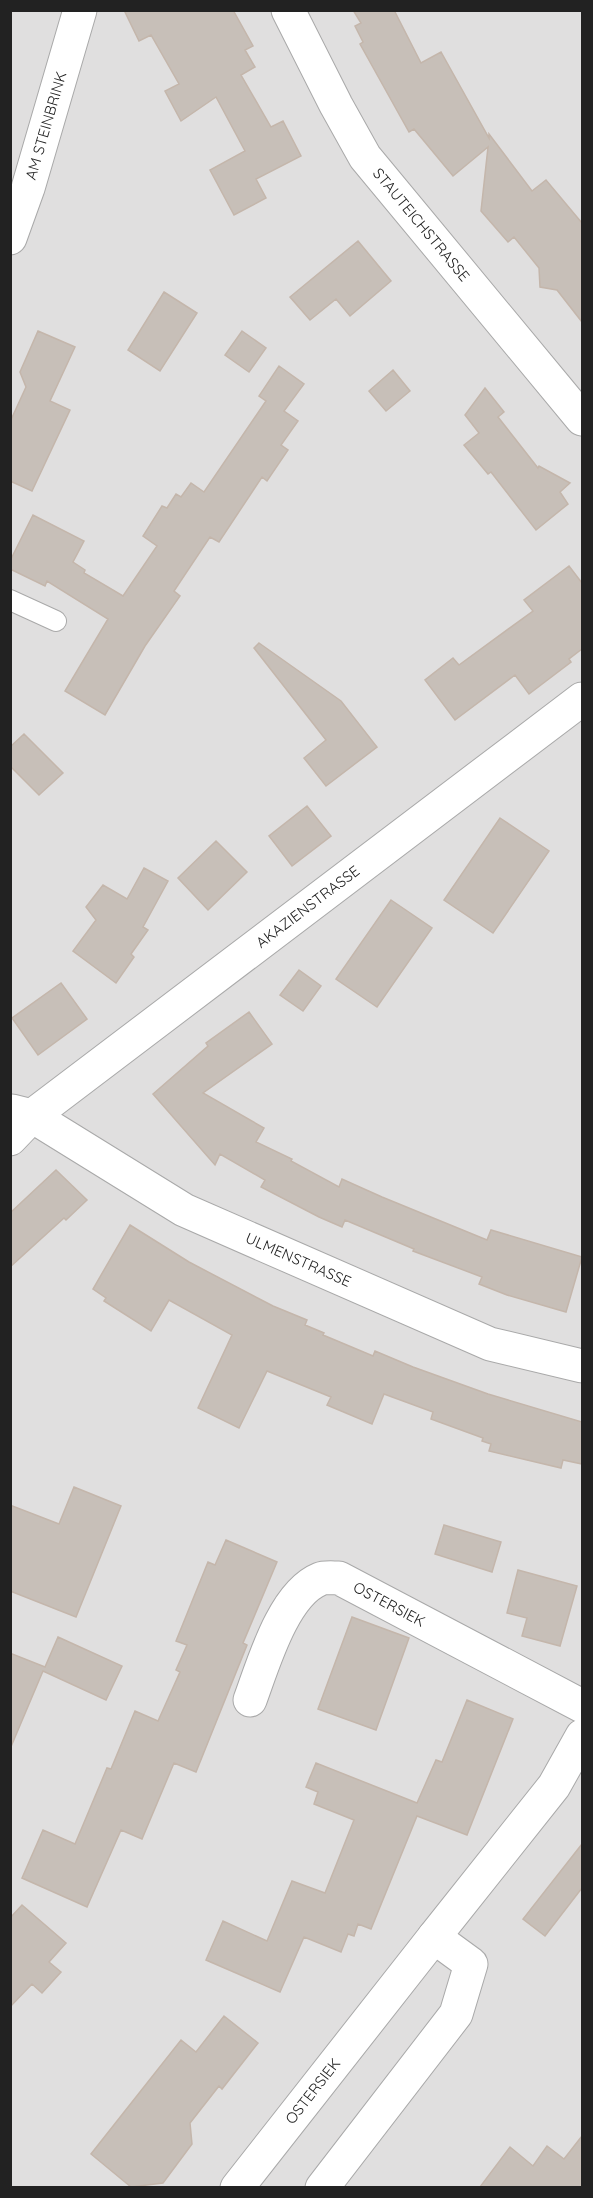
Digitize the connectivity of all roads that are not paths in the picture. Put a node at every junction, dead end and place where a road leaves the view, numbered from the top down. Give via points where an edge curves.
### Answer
1 (80, 10) edge
2 (288, 10) edge
3 (10, 238) edge
4 (582, 419) edge
5 (10, 600) edge
6 (56, 621) dead end
7 (582, 699) edge
8 (18, 1122) edge
9 (582, 1366) edge
10 (250, 1700) dead end
11 (582, 1706) edge
12 (582, 1736) edge
13 (434, 1937) junction
14 (237, 2187) edge
15 (322, 2187) edge

1 - 3 street, AM STEINBRINK
2 - 4 street, STAUTEICHSTRASSE via 365,157
5 - 6 lane
7 - 8 street, AKAZIENSTRASSE
8 - 9 street, ULMENSTRASSE via 184,1210 490,1344
10 - 11 street, OSTERSIEK via 290,1606 305,1588 322,1578 339,1578
12 - 13 street, OSTERSIEK via 554,1786
13 - 14 street, OSTERSIEK
13 - 15 street via 471,1964 456,2014

